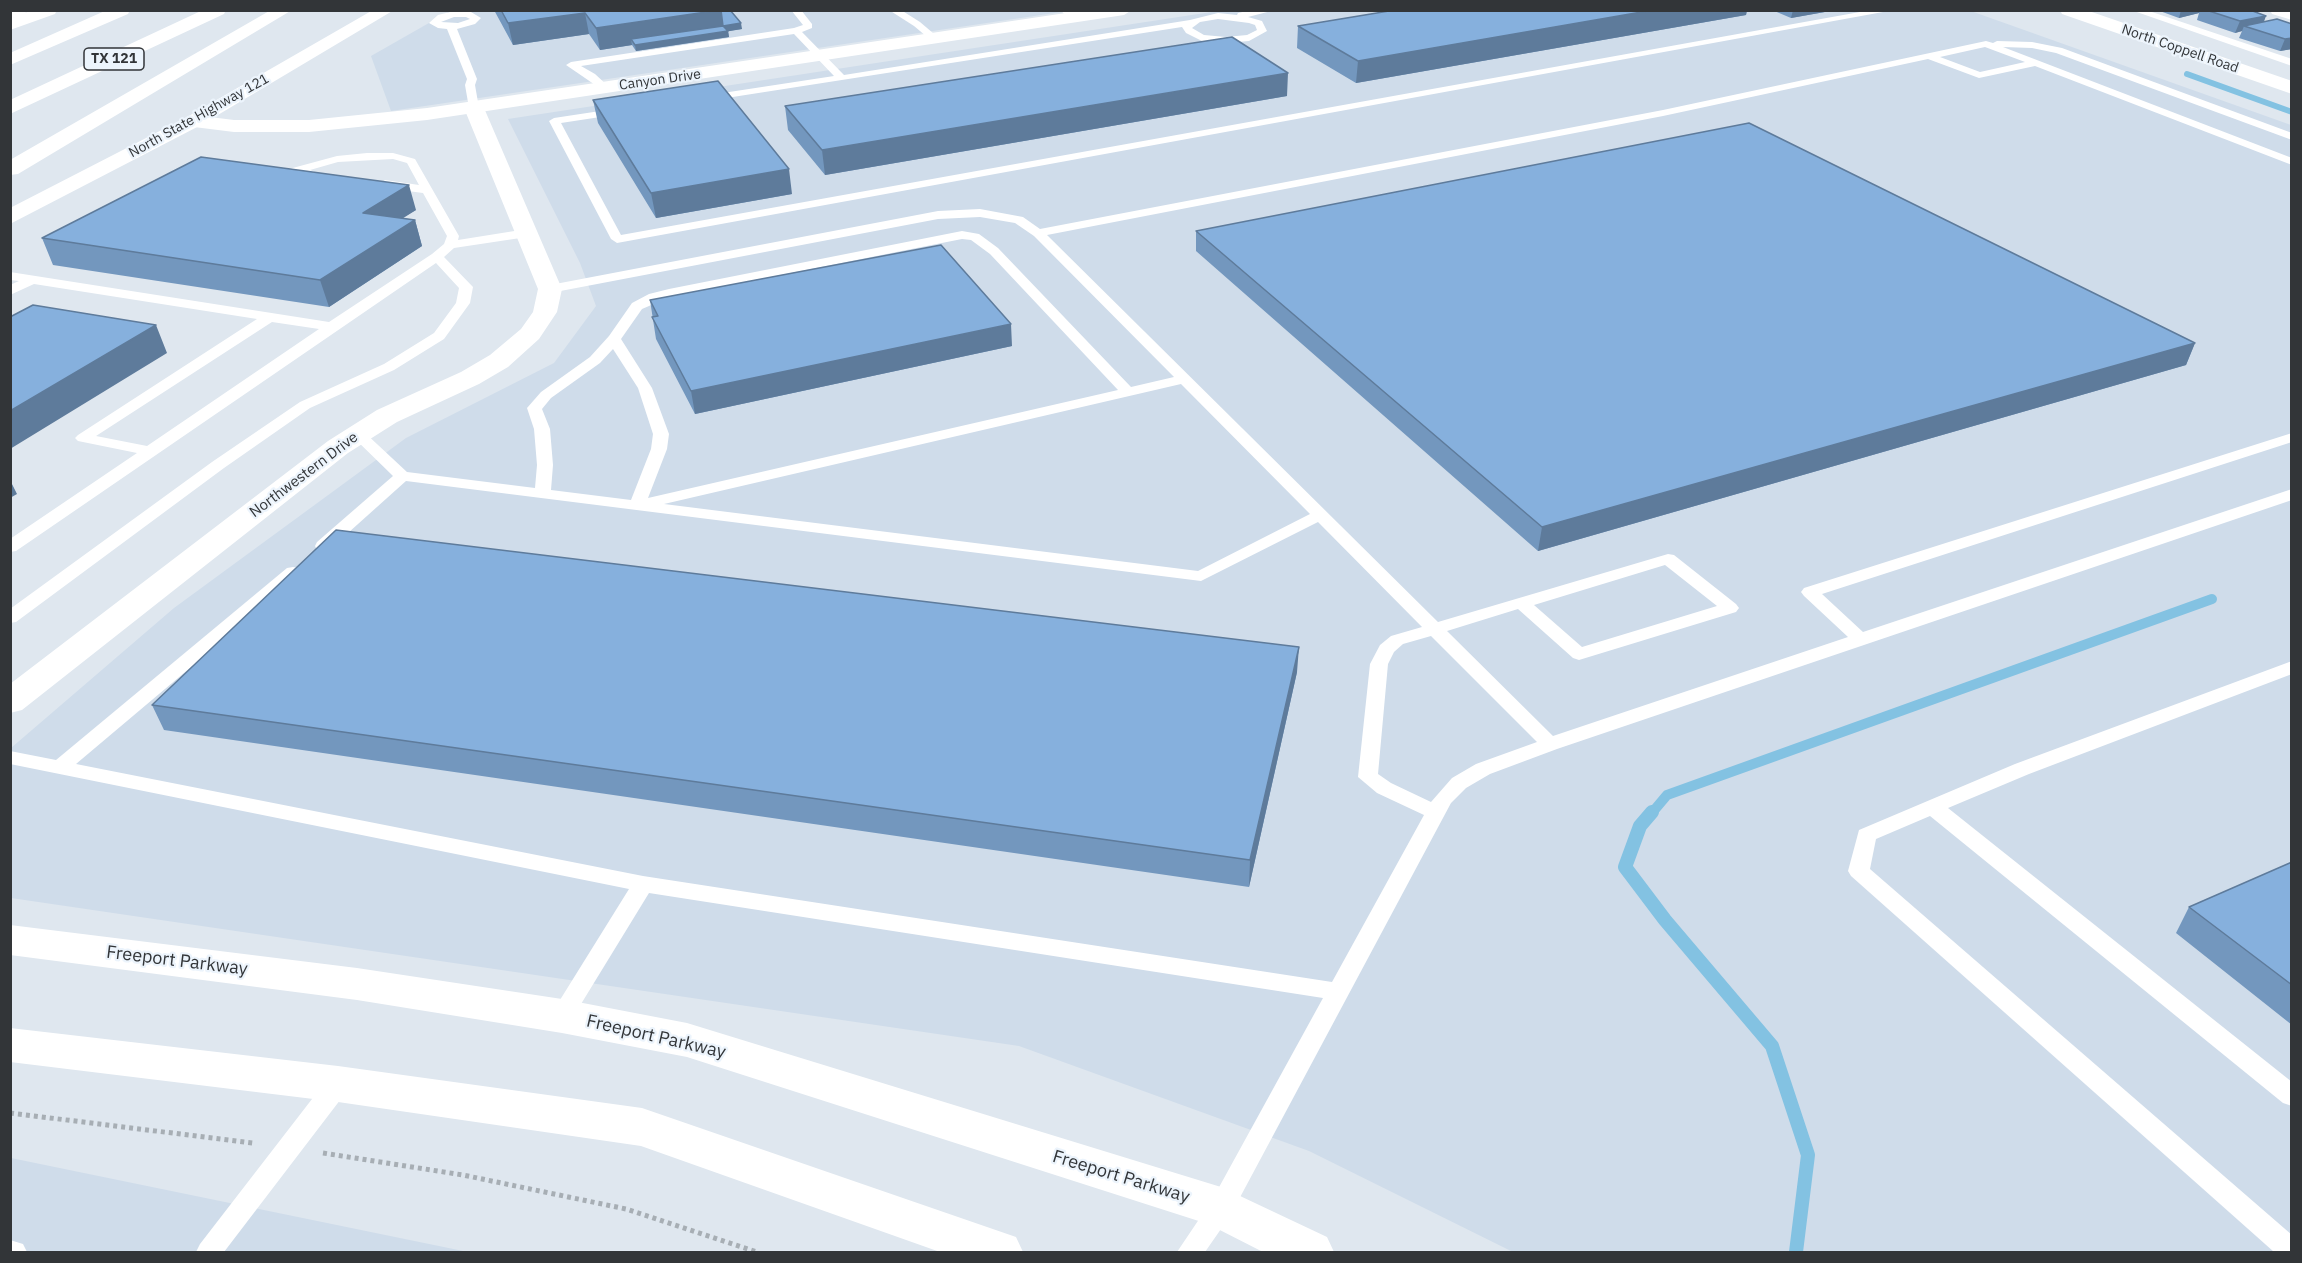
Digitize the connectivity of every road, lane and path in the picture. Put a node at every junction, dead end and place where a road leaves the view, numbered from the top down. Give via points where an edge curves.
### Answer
1 (19, 10) edge
2 (50, 10) edge
3 (122, 10) edge
4 (218, 10) edge
5 (284, 10) edge
6 (386, 10) edge
7 (795, 10) edge
8 (893, 10) edge
9 (1124, 10) edge
10 (1194, 10) edge
11 (1271, 10) edge
12 (1890, 10) edge
13 (2068, 10) edge
14 (2135, 10) edge
15 (2278, 10) edge
16 (464, 12) edge
17 (10, 14) edge
18 (1069, 14) edge
19 (2292, 15) edge
20 (1230, 16) junction
21 (1207, 18) junction
22 (1191, 23) junction
23 (10, 25) edge
24 (451, 27) junction
25 (796, 31) junction
26 (935, 39) junction
27 (1986, 44) junction
28 (819, 56) junction
29 (1928, 56) junction
30 (10, 60) edge
31 (2036, 63) junction
32 (2292, 63) edge
33 (842, 78) junction
34 (604, 88) junction
35 (2292, 88) edge
36 (692, 100) edge
37 (10, 108) edge
38 (474, 108) junction
39 (635, 109) edge
40 (194, 121) junction
41 (2292, 137) edge
42 (2292, 162) edge
43 (10, 170) edge
44 (327, 176) edge
45 (371, 182) edge
46 (427, 190) junction
47 (10, 218) edge
48 (527, 233) junction
49 (1038, 233) junction
50 (450, 245) junction
51 (437, 257) junction
52 (10, 276) edge
53 (33, 279) junction
54 (550, 289) junction
55 (10, 291) edge
56 (270, 317) junction
57 (331, 327) junction
58 (614, 339) junction
59 (1184, 379) junction
60 (1128, 392) junction
61 (358, 434) junction
62 (2292, 437) edge
63 (150, 451) junction
64 (402, 476) junction
65 (543, 493) junction
66 (2292, 494) edge
67 (637, 505) junction
68 (1320, 515) junction
69 (10, 547) edge
70 (1521, 603) junction
71 (10, 618) edge
72 (1433, 628) junction
73 (1860, 639) junction
74 (2292, 667) edge
75 (10, 702) edge
76 (1550, 744) junction
77 (10, 757) edge
78 (60, 767) junction
79 (1933, 807) junction
80 (1436, 812) junction
81 (643, 885) junction
82 (10, 940) edge
83 (1338, 992) junction
84 (562, 1016) junction
85 (10, 1045) edge
86 (338, 1084) junction
87 (2292, 1096) edge
88 (10, 1113) edge
89 (289, 1148) junction
90 (1221, 1208) junction
91 (2289, 1250) edge
92 (209, 1252) edge
93 (757, 1252) edge
94 (999, 1252) edge
95 (1190, 1252) edge
96 (1310, 1252) edge

1 - 17 main road
2 - 23 main road
3 - 30 main road, TX 121
4 - 37 main road, TX 121
5 - 43 main road
6 - 40 main road, North State Highway 121
7 - 25 lane via 809,26
8 - 26 lane
9 - 18 main road, Canyon Drive
10 - 21 lane
11 - 20 lane
12 - 39 lane via 617,239 554,121
13 - 35 main road, North Coppell Road
14 - 32 lane
15 - 19 main road
16 - 24 lane via 475,20
16 - 24 lane via 434,21
18 - 26 main road, Canyon Drive
20 - 21 lane
20 - 22 lane via 1259,23 1262,31 1239,40 1214,40 1194,35 1187,27
21 - 22 lane
22 - 33 lane
24 - 38 lane via 472,79
25 - 28 lane
25 - 34 lane via 571,65 591,75
26 - 28 main road, Canyon Drive
27 - 29 lane
27 - 31 lane
27 - 41 lane via 2058,50
28 - 33 lane
28 - 34 main road, Canyon Drive
29 - 31 lane via 1979,75
29 - 49 lane via 1663,113
31 - 42 lane
33 - 36 lane
34 - 38 main road, Canyon Drive
38 - 40 main road, Canyon Drive via 309,126 234,126
38 - 48 main road
40 - 47 main road, North State Highway 121
44 - 46 lane via 293,171 337,159 393,156 411,161
45 - 46 lane
46 - 50 lane via 453,236
48 - 50 lane
48 - 54 main road
49 - 54 lane via 1019,220 999,216 938,215
49 - 59 lane
50 - 51 lane
51 - 57 lane
51 - 71 lane via 466,287 463,303 439,336 389,367 305,405
52 - 53 lane
53 - 55 lane
53 - 56 lane
54 - 61 main road, Northwestern Drive via 545,312 530,334 499,361
56 - 57 lane
56 - 63 lane via 84,438
57 - 63 lane
58 - 60 lane via 637,306 654,297 963,235 975,237 994,250
58 - 65 lane via 595,360 534,408 542,429
58 - 67 lane via 645,388 661,434
59 - 60 lane
59 - 68 lane
60 - 67 lane
61 - 64 lane
61 - 75 main road, Northwestern Drive
62 - 73 lane via 1810,592
63 - 69 lane
64 - 65 lane
64 - 78 lane
65 - 67 lane
66 - 73 lane
67 - 68 lane via 1201,576
68 - 72 lane
70 - 70 lane via 1668,559 1730,608 1579,654
70 - 72 lane
72 - 76 lane
72 - 80 lane via 1397,640 1386,649 1379,664 1368,777
73 - 76 lane
74 - 79 lane via 2022,768
76 - 80 lane via 1483,769 1459,783
77 - 78 lane
78 - 81 lane
79 - 87 lane
79 - 91 lane via 1866,836 1859,871
80 - 83 lane
81 - 83 lane
81 - 84 lane
82 - 84 main road, Freeport Parkway via 357,984
83 - 90 lane
84 - 90 main road, Freeport Parkway via 687,1040
85 - 86 main road
86 - 89 lane
86 - 94 main road via 642,1127
88 - 89 path
89 - 92 lane
89 - 93 path via 464,1175 626,1209
90 - 95 lane
90 - 96 main road, Freeport Parkway

